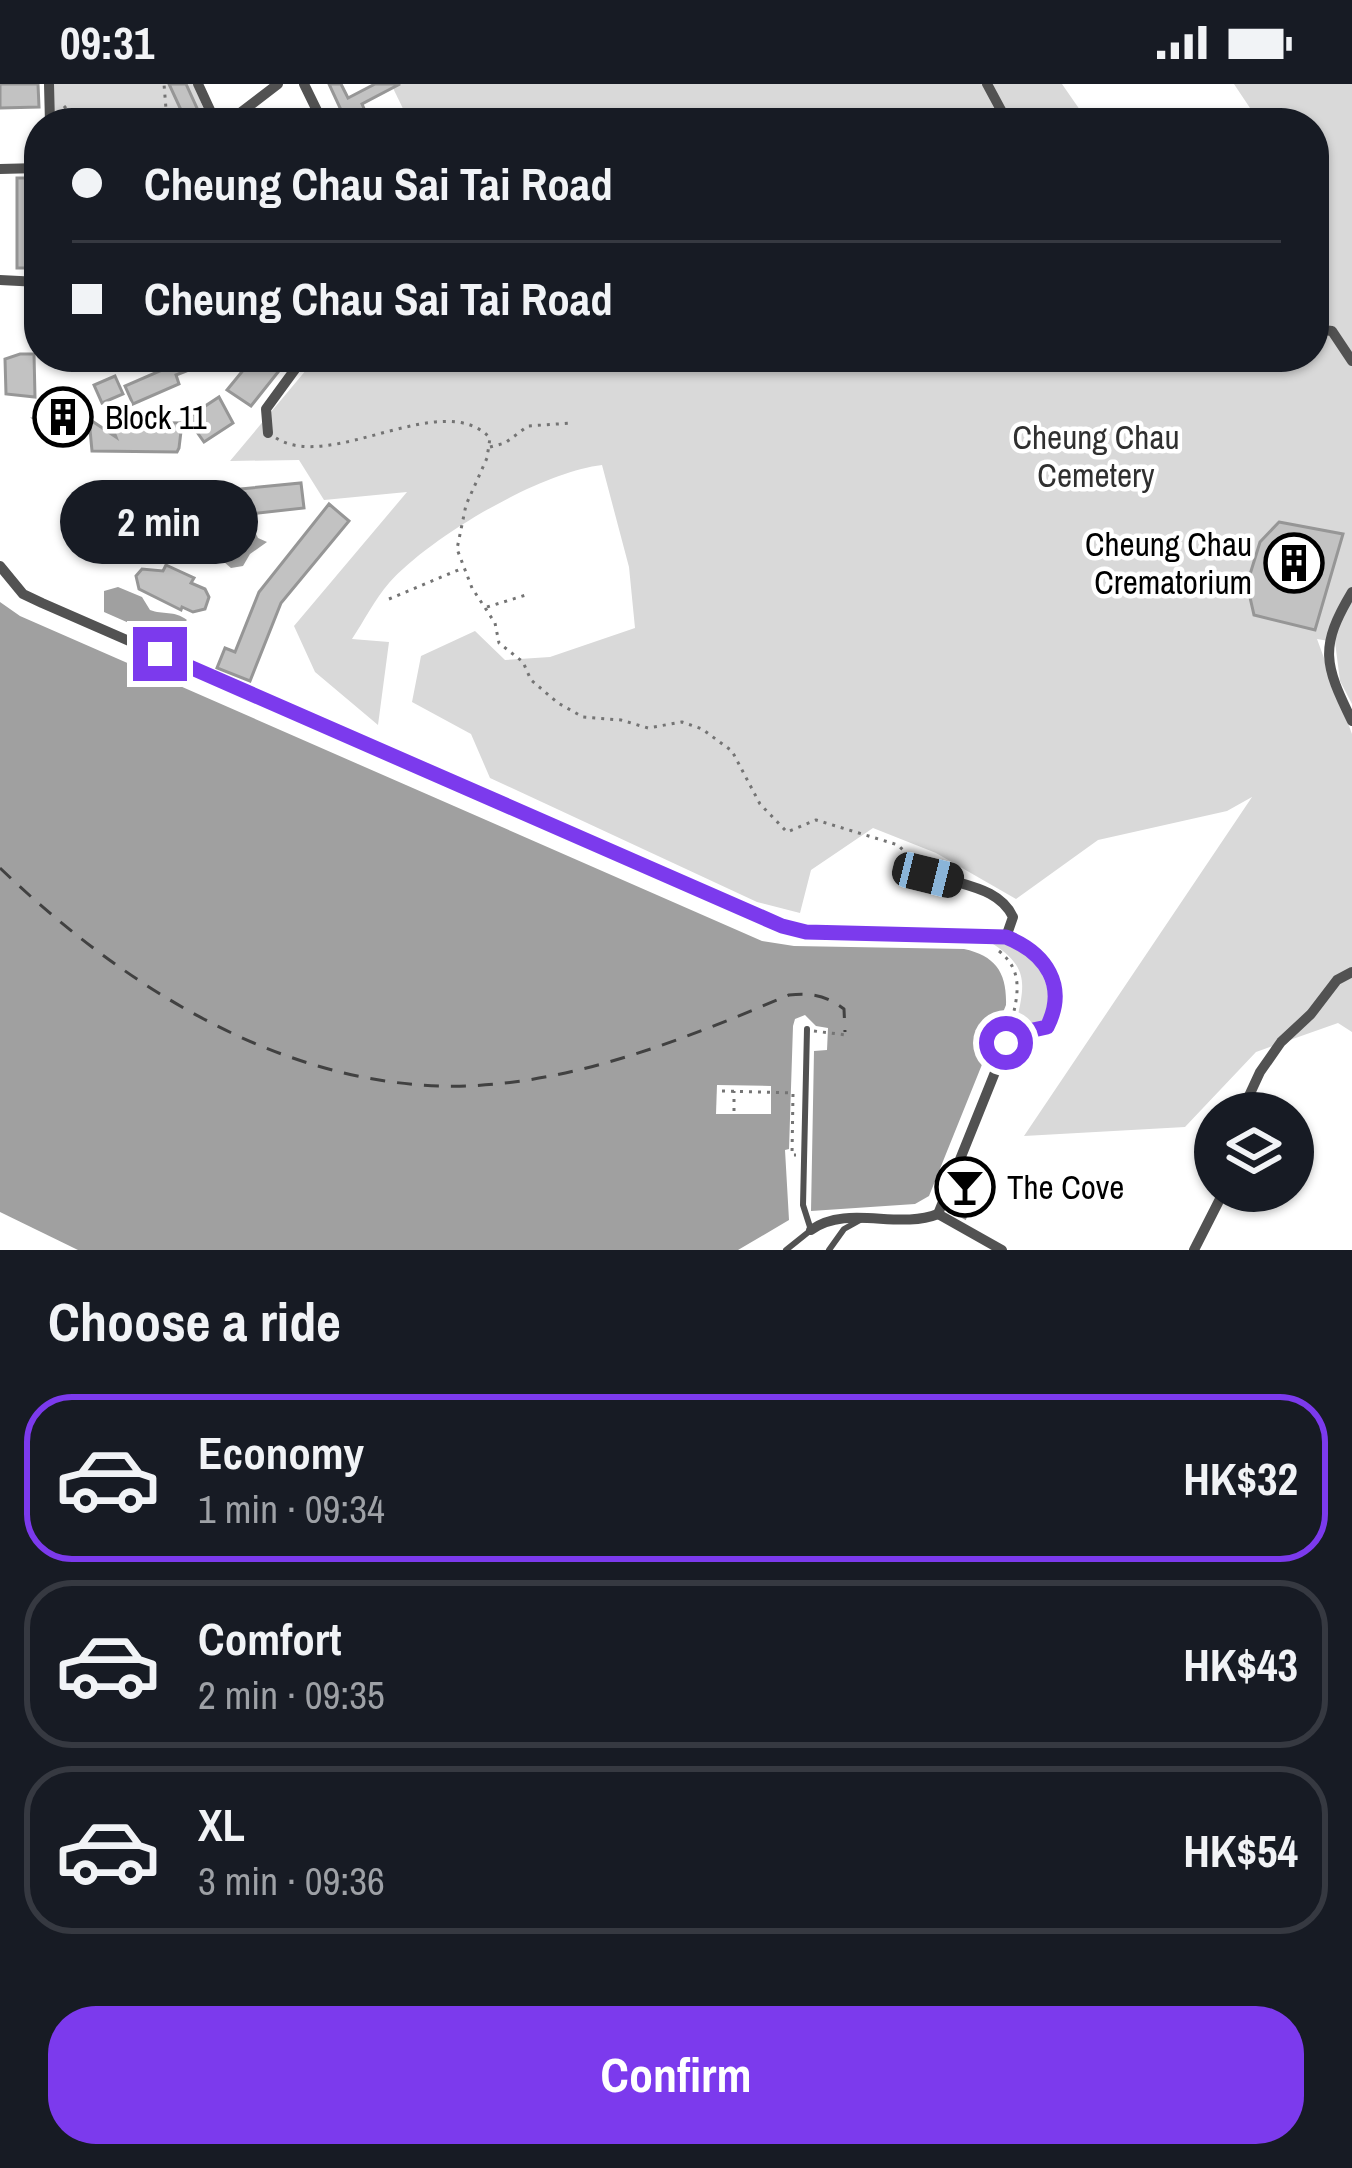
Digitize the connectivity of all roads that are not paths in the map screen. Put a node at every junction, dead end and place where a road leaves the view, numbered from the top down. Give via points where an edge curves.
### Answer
1 (278, 84) edge
2 (246, 108) edge
3 (1329, 331) edge
4 (1352, 361) edge
5 (293, 372) edge
6 (268, 433) road end
7 (0, 566) edge
8 (1352, 592) edge
9 (1352, 722) edge
10 (915, 864) road end
11 (1006, 937) junction
12 (1352, 972) edge
13 (807, 1029) road end
14 (1251, 1092) edge
15 (1213, 1212) edge
16 (938, 1214) junction
17 (865, 1217) junction
18 (811, 1230) junction
19 (786, 1250) edge
20 (829, 1250) edge
21 (1003, 1250) edge
22 (1194, 1250) edge

1 - 2 street
3 - 4 street
5 - 6 street via 266,409
7 - 11 street via 42,603 782,926
8 - 9 street via 1328,650
10 - 11 street via 1005,904 1013,917
11 - 16 street via 1043,962 1056,1009 1047,1027 1010,1035
12 - 14 street via 1281,1042
13 - 18 lane via 803,1205
15 - 22 street
16 - 17 street
16 - 21 street
17 - 18 street
17 - 20 lane
18 - 19 lane

